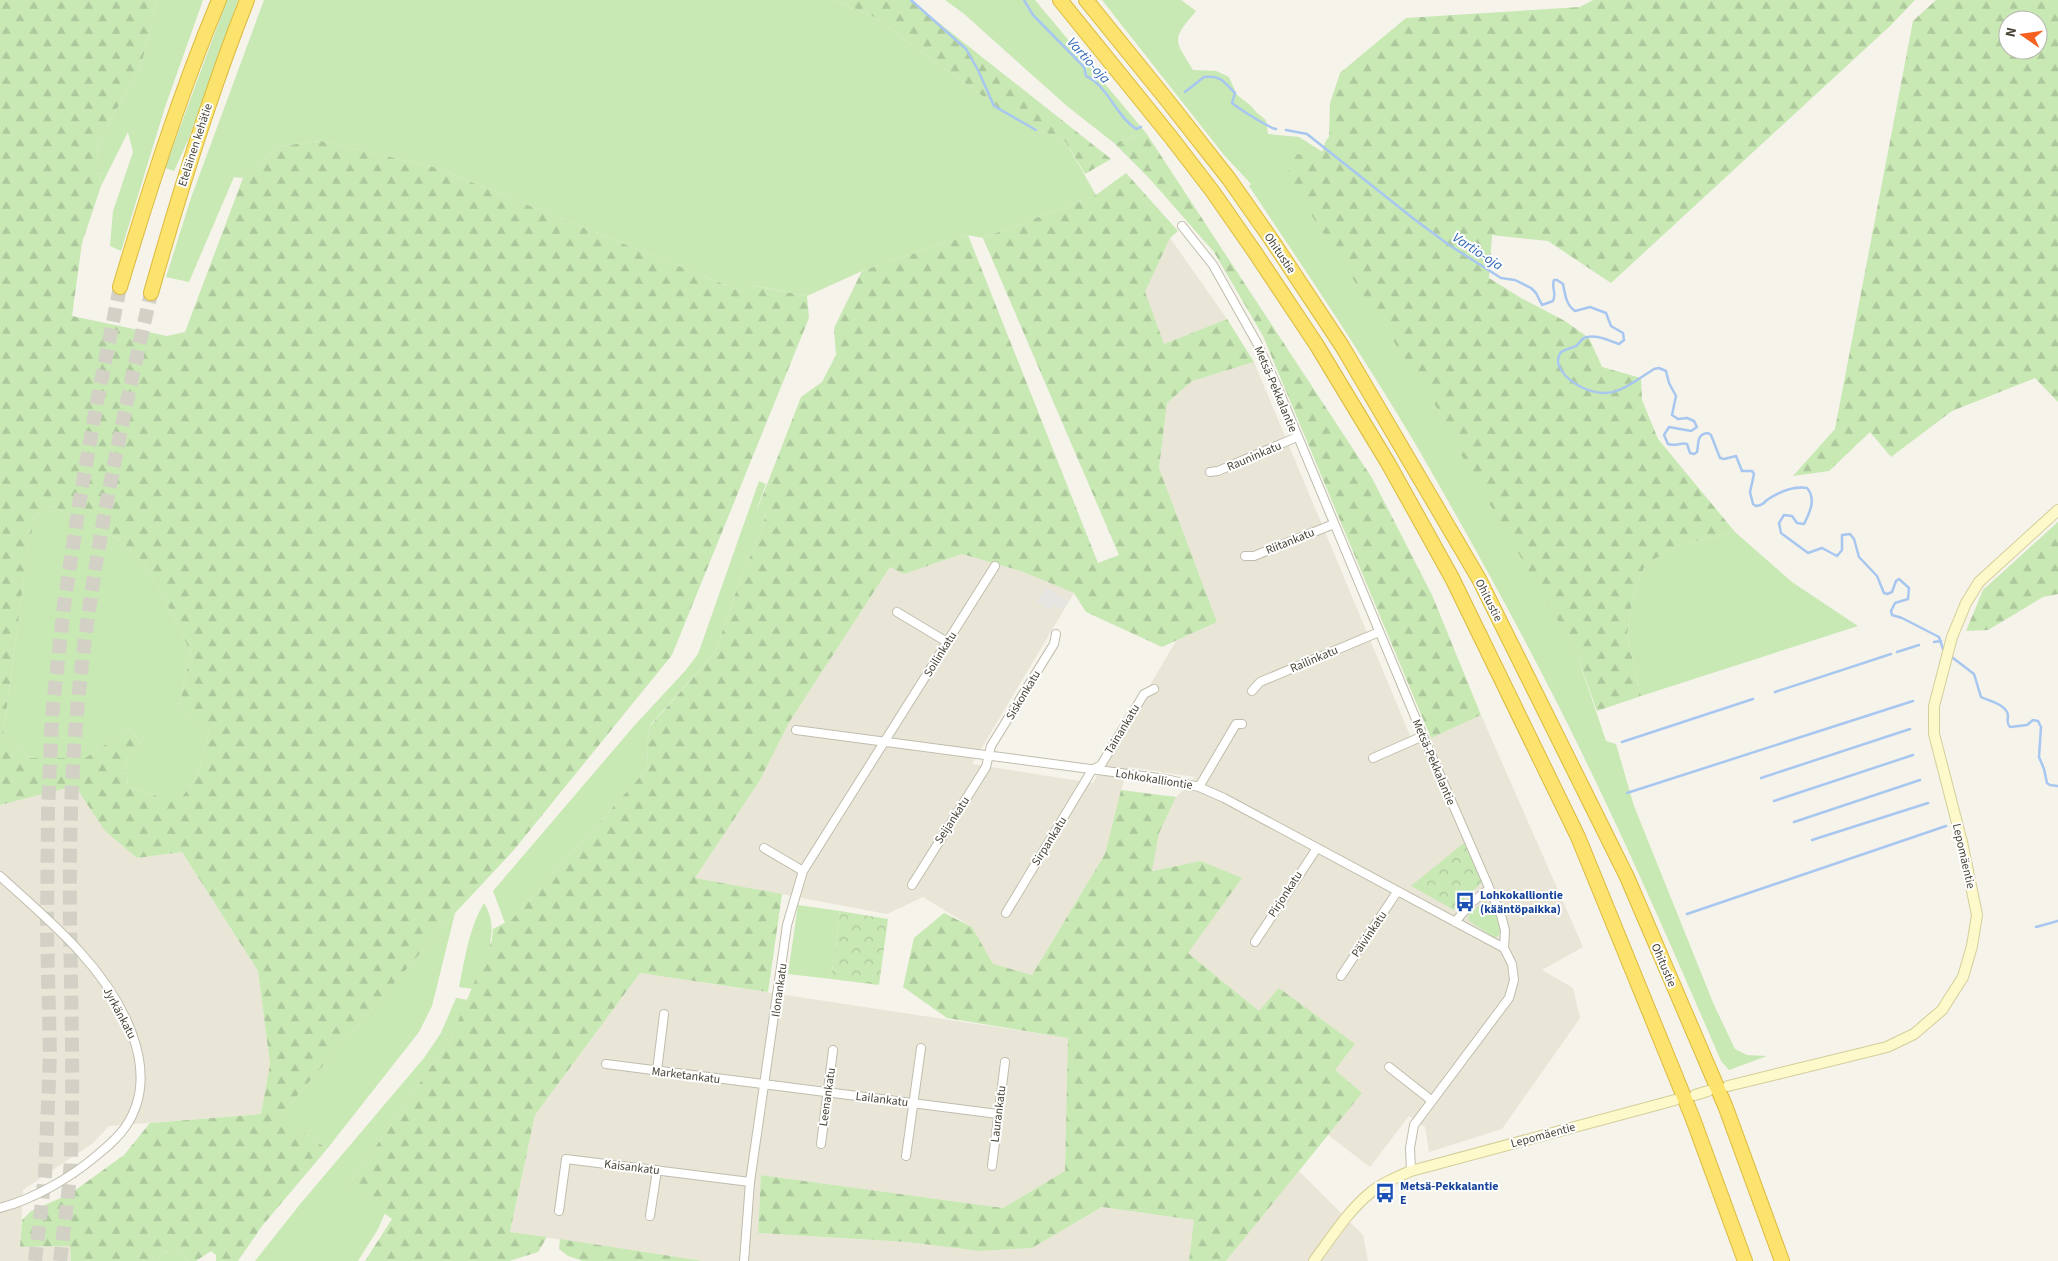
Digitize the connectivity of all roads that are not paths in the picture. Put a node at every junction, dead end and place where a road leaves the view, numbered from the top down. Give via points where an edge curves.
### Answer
1 (219, 0) edge
2 (247, 0) edge
3 (1060, 0) edge
4 (1086, 0) edge
5 (1182, 226) dead end
6 (120, 287) tunnel mouth
7 (151, 293) tunnel mouth
8 (1297, 437) junction
9 (1210, 472) dead end
10 (2058, 510) edge
11 (1334, 524) junction
12 (1245, 556) dead end
13 (995, 566) dead end
14 (898, 612) dead end
15 (1379, 632) junction
16 (1056, 634) dead end
17 (947, 642) junction
18 (1154, 689) dead end
19 (1252, 691) dead end
20 (1242, 724) dead end
21 (796, 730) dead end
22 (1423, 736) junction
23 (884, 742) junction
24 (989, 755) junction
25 (1373, 758) dead end
26 (1092, 770) junction
27 (1199, 787) junction
28 (764, 848) dead end
29 (1317, 848) junction
30 (804, 870) junction
31 (0, 876) edge
32 (912, 885) dead end
33 (1489, 889) junction
34 (1397, 892) junction
35 (1006, 912) dead end
36 (1455, 922) junction
37 (1255, 942) dead end
38 (1504, 948) junction
39 (1341, 976) dead end
40 (664, 1014) dead end
41 (921, 1048) dead end
42 (833, 1050) dead end
43 (1005, 1062) dead end
44 (606, 1064) dead end
45 (1389, 1067) dead end
46 (656, 1071) junction
47 (765, 1085) junction
48 (1728, 1086) dead end
49 (1708, 1091) dead end
50 (827, 1093) junction
51 (1695, 1095) dead end
52 (1431, 1100) junction
53 (1675, 1100) dead end
54 (913, 1103) junction
55 (998, 1114) junction
56 (820, 1144) dead end
57 (906, 1156) dead end
58 (992, 1166) dead end
59 (657, 1170) junction
60 (1411, 1171) junction
61 (750, 1182) junction
62 (0, 1208) edge
63 (560, 1211) dead end
64 (650, 1216) dead end
65 (744, 1261) edge
66 (1314, 1261) edge
67 (1745, 1261) edge
68 (1782, 1261) edge

1 - 6 highway via 166,142
2 - 7 highway, Eteläinen kehätie via 204,115
3 - 67 highway, Ohitustie via 1170,136 1254,251 1378,446 1452,578 1578,837 1693,1119
4 - 68 highway, Ohitustie via 1195,136 1271,239 1342,346 1479,579 1627,877 1726,1108
5 - 8 street, Metsä-Pekkalantie via 1213,265 1257,343
8 - 9 street, Rauninkatu
8 - 11 street, Metsä-Pekkalantie
10 - 48 street, Lepomäentie via 1979,582 1952,637 1934,706 1934,734 1977,915 1963,978 1942,1010 1914,1034 1887,1047
11 - 12 street, Riitankatu via 1254,556
11 - 15 street, Metsä-Pekkalantie
13 - 17 street, Soilinkatu
14 - 17 street
15 - 19 street, Railinkatu via 1260,682
15 - 22 street, Metsä-Pekkalantie
16 - 24 street, Siskonkatu via 1054,644 991,746
17 - 23 street, Soilinkatu
18 - 26 street, Tainankatu via 1144,694 1101,765
20 - 27 street via 1236,724
21 - 23 street, Lohkokalliontie
22 - 25 street
22 - 33 street, Metsä-Pekkalantie
23 - 24 street, Lohkokalliontie
23 - 30 street, Ilonankatu
24 - 26 street, Lohkokalliontie
24 - 32 street, Seijankatu via 986,767
26 - 27 street, Lohkokalliontie via 1166,779
26 - 35 street, Sirpankatu
27 - 29 street, Lohkokalliontie
28 - 30 street
29 - 34 street, Lohkokalliontie
29 - 37 street, Pirjonkatu
30 - 47 street, Ilonankatu via 787,925
31 - 62 street, Jyrkänkatu via 98,972 135,1042 141,1083 132,1116 109,1145 71,1175
33 - 36 street via 1472,902
33 - 38 street, Metsä-Pekkalantie via 1505,930
34 - 36 street, Lohkokalliontie
34 - 39 street, Päivinkatu
36 - 38 street, Lohkokalliontie
38 - 52 street, Metsä-Pekkalantie via 1512,964 1514,980 1509,998
40 - 46 street
41 - 54 street
42 - 50 street, Leenankatu
43 - 55 street, Laurankatu
44 - 46 street, Marketankatu
45 - 52 street
46 - 47 street, Marketankatu
47 - 50 street, Lailankatu
47 - 61 street, Ilonankatu
49 - 51 street
50 - 54 street, Lailankatu
50 - 56 street, Leenankatu
52 - 60 street, Metsä-Pekkalantie via 1414,1125
53 - 60 street, Lepomäentie
54 - 55 street, Lailankatu
54 - 57 street
55 - 58 street, Laurankatu
59 - 61 street, Kaisankatu
59 - 63 street, Kaisankatu via 566,1159
59 - 64 street
60 - 66 street via 1370,1193
61 - 65 street, Ilonankatu

